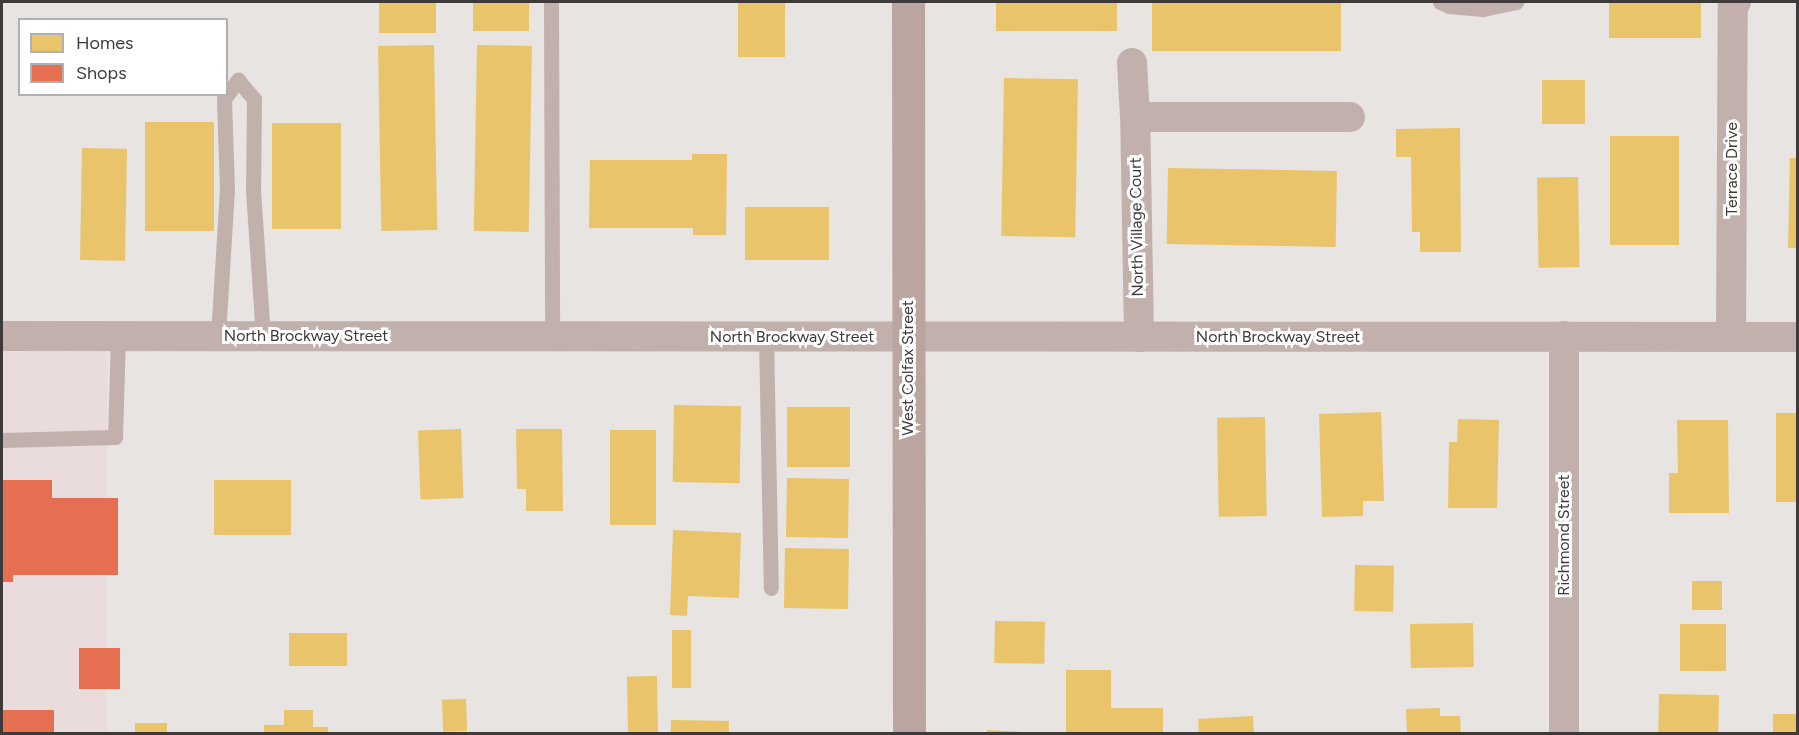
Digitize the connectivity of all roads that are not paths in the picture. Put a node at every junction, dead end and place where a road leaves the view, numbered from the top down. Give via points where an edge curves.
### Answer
1 (551, 2) edge
2 (908, 2) edge
3 (1440, 2) edge
4 (1516, 2) edge
5 (1736, 2) edge
6 (1132, 63) dead end
7 (228, 94) edge
8 (226, 96) edge
9 (1136, 117) junction
10 (1350, 117) dead end
11 (2, 336) edge
12 (118, 336) junction
13 (218, 336) junction
14 (263, 336) junction
15 (1564, 336) junction
16 (552, 337) junction
17 (766, 337) junction
18 (908, 337) junction
19 (1138, 337) junction
20 (1731, 337) junction
21 (1797, 337) edge
22 (2, 440) edge
23 (771, 588) dead end
24 (909, 734) edge
25 (1564, 734) edge

1 - 16 lane
2 - 18 street, West Colfax Street
3 - 4 lane via 1483,9
5 - 20 street, Terrace Drive
6 - 9 street, North Village Court
7 - 14 lane via 238,80 254,99 253,190
8 - 13 lane via 226,190
9 - 10 street
9 - 19 street, North Village Court
11 - 12 street, North Brockway Street
12 - 13 street, North Brockway Street
12 - 22 lane via 115,437
13 - 14 street, North Brockway Street
14 - 16 street, North Brockway Street
15 - 19 street, North Brockway Street
15 - 20 street, North Brockway Street
15 - 25 street, Richmond Street
16 - 17 street, North Brockway Street
17 - 18 street, North Brockway Street
17 - 23 lane
18 - 19 street, North Brockway Street
18 - 24 street, West Colfax Street
20 - 21 street, North Brockway Street

